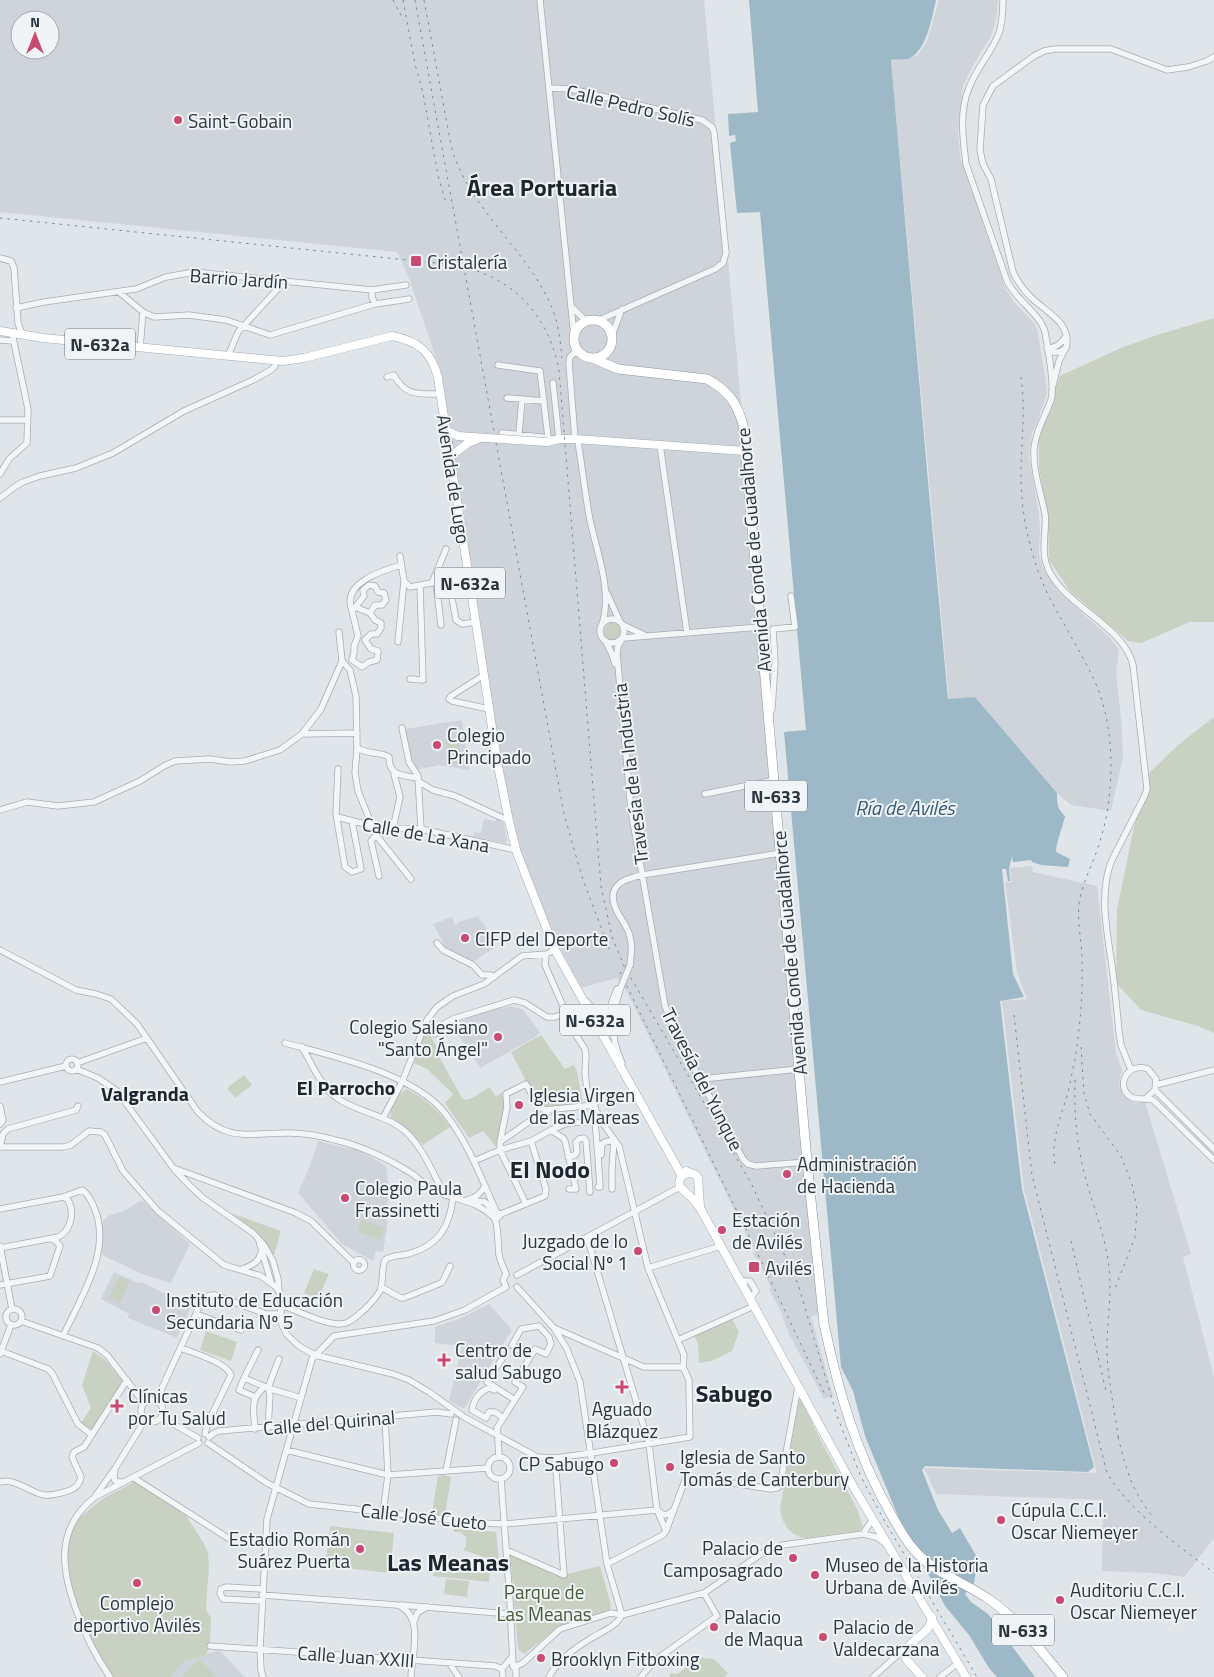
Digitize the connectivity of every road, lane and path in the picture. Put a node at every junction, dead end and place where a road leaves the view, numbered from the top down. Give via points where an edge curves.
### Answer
1 (540, 0) edge
2 (1004, 0) edge
3 (1214, 57) edge
4 (549, 88) junction
5 (0, 258) edge
6 (284, 281) junction
7 (406, 285) dead end
8 (372, 290) junction
9 (119, 292) junction
10 (409, 299) dead end
11 (375, 304) junction
12 (16, 308) junction
13 (573, 308) junction
14 (622, 309) junction
15 (143, 312) junction
16 (1051, 314) junction
17 (590, 321) junction
18 (1040, 322) junction
19 (244, 326) junction
20 (0, 331) edge
21 (22, 334) junction
22 (1067, 334) junction
23 (612, 335) junction
24 (574, 336) junction
25 (12, 337) junction
26 (0, 340) edge
27 (140, 348) junction
28 (1066, 348) junction
29 (1047, 350) junction
30 (606, 352) junction
31 (580, 353) junction
32 (228, 356) junction
33 (592, 358) junction
34 (276, 360) junction
35 (498, 365) dead end
36 (612, 367) junction
37 (387, 377) dead end
38 (553, 383) dead end
39 (1053, 387) junction
40 (440, 394) junction
41 (507, 398) dead end
42 (522, 399) junction
43 (544, 401) junction
44 (0, 420) edge
45 (26, 420) junction
46 (447, 431) junction
47 (502, 433) dead end
48 (519, 434) junction
49 (480, 438) junction
50 (559, 439) junction
51 (547, 440) junction
52 (575, 440) junction
53 (660, 444) junction
54 (464, 446) junction
55 (745, 451) junction
56 (450, 455) junction
57 (453, 472) junction
58 (0, 474) edge
59 (0, 498) edge
60 (446, 549) dead end
61 (400, 556) dead end
62 (401, 565) junction
63 (404, 580) junction
64 (434, 583) junction
65 (420, 585) junction
66 (606, 591) junction
67 (791, 596) dead end
68 (354, 609) junction
69 (370, 613) junction
70 (476, 622) junction
71 (622, 623) junction
72 (441, 625) dead end
73 (602, 625) junction
74 (760, 627) junction
75 (339, 632) dead end
76 (687, 633) junction
77 (644, 635) junction
78 (357, 638) junction
79 (622, 639) junction
80 (365, 640) junction
81 (398, 642) dead end
82 (606, 642) junction
83 (342, 661) junction
84 (618, 674) junction
85 (484, 675) junction
86 (410, 679) dead end
87 (489, 709) junction
88 (768, 717) junction
89 (402, 728) dead end
90 (356, 733) junction
91 (302, 734) junction
92 (357, 748) junction
93 (338, 769) dead end
94 (395, 772) junction
95 (418, 779) junction
96 (774, 780) junction
97 (705, 794) dead end
98 (0, 810) edge
99 (337, 818) junction
100 (352, 821) junction
101 (509, 821) junction
102 (394, 824) dead end
103 (373, 828) junction
104 (420, 829) junction
105 (376, 835) junction
106 (516, 850) junction
107 (781, 853) junction
108 (642, 875) junction
109 (379, 876) dead end
110 (411, 879) dead end
111 (437, 943) dead end
112 (0, 950) edge
113 (556, 950) junction
114 (546, 954) junction
115 (494, 977) junction
116 (620, 986) junction
117 (580, 992) junction
118 (563, 1014) junction
119 (595, 1020) junction
120 (613, 1022) junction
121 (137, 1024) junction
122 (435, 1034) dead end
123 (147, 1038) junction
124 (136, 1042) junction
125 (285, 1043) dead end
126 (302, 1047) junction
127 (66, 1066) junction
128 (77, 1066) junction
129 (799, 1069) junction
130 (1131, 1070) junction
131 (1214, 1070) edge
132 (702, 1079) junction
133 (0, 1082) edge
134 (402, 1082) junction
135 (1155, 1088) junction
136 (634, 1090) junction
137 (1146, 1098) junction
138 (595, 1105) junction
139 (0, 1106) edge
140 (78, 1106) dead end
141 (554, 1110) junction
142 (383, 1118) junction
143 (598, 1121) junction
144 (0, 1124) edge
145 (551, 1130) junction
146 (614, 1140) junction
147 (531, 1141) junction
148 (500, 1142) junction
149 (0, 1147) edge
150 (1214, 1149) edge
151 (500, 1150) junction
152 (598, 1156) junction
153 (568, 1157) junction
154 (1214, 1160) edge
155 (474, 1161) junction
156 (807, 1162) junction
157 (174, 1169) junction
158 (685, 1174) junction
159 (196, 1177) junction
160 (438, 1183) junction
161 (189, 1185) junction
162 (485, 1186) junction
163 (599, 1187) dead end
164 (698, 1188) junction
165 (569, 1189) dead end
166 (612, 1189) dead end
167 (433, 1190) junction
168 (683, 1190) junction
169 (590, 1192) dead end
170 (445, 1195) junction
171 (63, 1198) junction
172 (456, 1198) junction
173 (467, 1200) junction
174 (485, 1202) junction
175 (526, 1204) junction
176 (700, 1208) junction
177 (0, 1209) edge
178 (485, 1209) junction
179 (635, 1212) junction
180 (501, 1214) junction
181 (496, 1220) junction
182 (587, 1237) junction
183 (50, 1239) junction
184 (258, 1239) junction
185 (721, 1246) junction
186 (0, 1247) edge
187 (261, 1251) junction
188 (354, 1264) dead end
189 (450, 1266) dead end
190 (648, 1268) junction
191 (240, 1270) junction
192 (506, 1274) junction
193 (517, 1275) junction
194 (272, 1283) junction
195 (7, 1284) junction
196 (0, 1285) edge
197 (506, 1287) junction
198 (517, 1287) junction
199 (381, 1288) junction
200 (279, 1292) junction
201 (752, 1302) junction
202 (280, 1307) junction
203 (12, 1309) junction
204 (196, 1314) junction
205 (281, 1314) junction
206 (3, 1317) edge
207 (21, 1321) junction
208 (11, 1325) junction
209 (554, 1328) junction
210 (241, 1330) dead end
211 (63, 1336) junction
212 (616, 1337) junction
213 (581, 1340) junction
214 (678, 1340) junction
215 (566, 1347) junction
216 (180, 1348) junction
217 (258, 1350) dead end
218 (607, 1350) junction
219 (0, 1353) edge
220 (315, 1355) junction
221 (530, 1357) junction
222 (623, 1357) junction
223 (279, 1359) dead end
224 (502, 1359) dead end
225 (683, 1367) junction
226 (244, 1378) junction
227 (127, 1380) junction
228 (798, 1386) junction
229 (267, 1387) junction
230 (494, 1390) dead end
231 (255, 1397) junction
232 (301, 1398) junction
233 (515, 1400) junction
234 (156, 1402) junction
235 (144, 1403) junction
236 (452, 1411) junction
237 (161, 1417) junction
238 (385, 1417) junction
239 (464, 1417) junction
240 (503, 1418) junction
241 (145, 1420) junction
242 (456, 1420) junction
243 (293, 1426) junction
244 (268, 1428) junction
245 (254, 1429) junction
246 (92, 1435) junction
247 (497, 1436) junction
248 (207, 1438) junction
249 (198, 1441) junction
250 (649, 1444) junction
251 (286, 1450) junction
252 (592, 1453) junction
253 (499, 1456) junction
254 (555, 1458) junction
255 (116, 1467) junction
256 (488, 1468) junction
257 (446, 1471) junction
258 (388, 1474) junction
259 (134, 1478) junction
260 (500, 1479) junction
261 (0, 1482) edge
262 (123, 1482) junction
263 (276, 1487) junction
264 (95, 1497) junction
265 (657, 1510) junction
266 (674, 1510) junction
267 (383, 1513) junction
268 (600, 1515) junction
269 (560, 1519) junction
270 (872, 1520) junction
271 (505, 1524) junction
272 (666, 1531) junction
273 (863, 1534) junction
274 (228, 1538) dead end
275 (888, 1545) junction
276 (506, 1550) junction
277 (607, 1564) junction
278 (704, 1593) junction
279 (262, 1595) junction
280 (397, 1604) junction
281 (427, 1607) junction
282 (511, 1614) junction
283 (622, 1616) junction
284 (932, 1618) junction
285 (414, 1622) junction
286 (925, 1632) junction
287 (945, 1642) junction
288 (210, 1646) dead end
289 (260, 1649) junction
290 (512, 1652) junction
291 (905, 1652) junction
292 (530, 1657) junction
293 (412, 1660) junction
294 (449, 1663) junction
295 (958, 1663) junction
296 (504, 1667) junction
297 (514, 1667) junction
298 (516, 1676) edge
299 (110, 1677) edge
300 (263, 1677) edge
301 (411, 1677) edge
302 (459, 1677) edge
303 (503, 1677) edge
304 (549, 1677) edge
305 (640, 1677) edge
306 (873, 1677) edge
307 (922, 1677) edge
308 (940, 1677) edge
309 (966, 1677) edge
310 (1063, 1677) edge

1 - 4 street
2 - 18 street via 999,32 965,98 966,164 1007,281
3 - 16 street via 1188,67 1167,70 1111,49 1055,49 1034,56 993,86 983,105 980,150 983,164 991,179 1017,281
4 - 13 street
4 - 14 street, Calle Pedro Solís via 571,89 702,120 712,127 716,137 726,253 723,263
5 - 12 street via 11,261 14,268
6 - 8 street, Barrio Jardín
6 - 9 street, Barrio Jardín via 194,272
6 - 19 street
7 - 8 street, Barrio Jardín
8 - 11 street
9 - 12 street, Barrio Jardín
9 - 15 street
10 - 11 street
11 - 19 street via 270,335
12 - 21 street
13 - 17 street
13 - 24 street
14 - 17 street
14 - 23 street
15 - 19 street via 154,317 189,315 226,320
15 - 27 street
16 - 18 street
16 - 22 street
17 - 23 highway via 607,326
17 - 24 highway via 577,329
18 - 29 street
19 - 32 street
20 - 25 main road, N-632a
21 - 25 main road, Avenida de Lugo / N-632a
21 - 27 main road, Avenida de Lugo / N-632a
22 - 28 street
22 - 29 street via 1062,342
23 - 30 highway
24 - 31 highway
25 - 26 street
25 - 45 street via 28,409
27 - 32 main road, Avenida de Lugo / N-632a
28 - 29 street via 1060,352
28 - 39 street via 1059,361
29 - 39 street
30 - 33 highway
30 - 36 highway
31 - 33 highway
31 - 52 street, Travesía de la Industria via 574,353 569,363
32 - 34 main road, Avenida de Lugo / N-632a
33 - 36 highway, Avenida Conde de Guadalhorce
34 - 40 main road, Avenida de Lugo / N-632a via 304,358 392,336 405,338 425,351 432,361
34 - 59 street via 271,370 184,411 113,453 76,468 23,482
35 - 43 street via 540,371
36 - 55 highway, Avenida Conde de Guadalhorce / N-633 via 707,379 720,386 738,409
37 - 40 street via 394,374 398,383 409,392
38 - 50 street
39 - 130 street via 1034,450 1045,515 1044,556 1058,584 1129,652 1147,784 1145,795 1111,862 1104,893 1119,1032
40 - 46 main road, Avenida de Lugo / N-632a
41 - 42 street
42 - 43 street
42 - 48 street
43 - 51 street
44 - 45 street
45 - 58 street via 26,443 9,459
46 - 49 main road via 452,435
46 - 56 main road, Avenida de Lugo / N-632a
47 - 48 street
48 - 51 street
49 - 51 main road, bridge
49 - 54 main road
49 - 56 main road via 459,443
50 - 51 main road
50 - 52 main road
52 - 53 main road
52 - 66 street, Travesía de la Industria via 578,442 589,516
53 - 55 main road
53 - 76 street
54 - 56 main road
54 - 57 main road
55 - 74 highway, Avenida Conde de Guadalhorce / N-633
56 - 57 main road, Avenida de Lugo / N-632a
57 - 70 main road, Avenida de Lugo / N-632a
60 - 64 street
61 - 62 street
62 - 63 street
62 - 68 street via 380,572 356,586 349,604
63 - 65 street via 410,587
63 - 81 street
64 - 65 street
64 - 70 street via 445,583 450,588 456,620 462,624
64 - 72 street
65 - 86 street via 423,680
66 - 71 street, Travesía de la Industria
66 - 73 street, Travesía de la Industria
67 - 88 street via 795,626 773,629 772,709
68 - 69 street
68 - 69 street via 364,596 363,590 369,585 375,586 378,592 384,593 386,600
68 - 78 street
69 - 80 street via 381,623 381,628
70 - 85 main road, Avenida de Lugo / N-632a
71 - 73 street via 608,620
71 - 77 street
71 - 79 street, Travesía de la Industria via 625,633
73 - 82 street, Travesía de la Industria via 600,632
74 - 76 street
74 - 88 highway, Avenida Conde de Guadalhorce / N-633
75 - 83 street
76 - 77 street
77 - 79 street
78 - 80 street
78 - 80 street via 352,660 362,667 377,660 378,651 371,649
79 - 82 street via 614,644
79 - 84 street, Travesía de la Industria via 617,649
82 - 84 street, Travesía de la Industria
83 - 90 street via 353,680
83 - 91 street via 321,709
84 - 108 street, Travesía de la Industria via 628,792
85 - 87 main road, Avenida de Lugo / N-632a
85 - 87 street via 450,699
87 - 101 main road, Avenida de Lugo / N-632a
88 - 96 highway, Avenida Conde de Guadalhorce / N-633
89 - 95 street via 409,762
90 - 91 street
90 - 92 street
91 - 98 street via 280,750 245,761 175,761 94,802 58,806 28,802
92 - 94 street via 369,754 386,755 390,768
92 - 103 street via 355,773 358,791
93 - 99 street
94 - 95 street
94 - 102 street via 400,797
95 - 101 street via 433,790 455,796
95 - 104 street
96 - 97 street
96 - 107 highway, Avenida Conde de Guadalhorce / N-633
99 - 100 street, Calle de La Xana
99 - 100 street via 345,867 352,872 361,870
100 - 103 street, Calle de La Xana
101 - 106 main road, Avenida de Lugo / N-632a
103 - 104 street, Calle de La Xana
103 - 105 street
104 - 106 street, Calle de La Xana
105 - 109 street via 371,841
105 - 110 street
106 - 113 main road, Avenida de Lugo / N-632a
107 - 108 street
107 - 129 highway, Avenida Conde de Guadalhorce / N-633
108 - 116 street, Travesía de la Industria, bridge via 625,879 614,891 613,900 627,927 632,951
108 - 132 street, Travesía del Yunque via 665,1006 679,1040
111 - 115 street via 443,950 473,965 482,975
112 - 121 street via 76,990 111,999
113 - 114 street
113 - 117 main road, Avenida de Lugo / N-632a
114 - 115 street via 522,956
114 - 118 street via 545,965 563,1006
115 - 134 street via 437,1007 427,1020
116 - 117 street, Travesía de la Industria via 609,1011 602,1016
116 - 120 street, Travesía de la Industria
117 - 119 main road, Avenida de Lugo / N-632a
118 - 122 street via 547,1016 526,1003 514,1000 453,1019
118 - 138 street via 585,1049 587,1090
119 - 120 street via 604,1028
119 - 136 main road, Avenida de Lugo / N-632a
120 - 136 street, Travesía de la Industria via 615,1048
121 - 123 street
121 - 124 street via 139,1034
123 - 124 street
123 - 167 street via 198,1112 217,1128 234,1134 292,1133 346,1143 370,1151 411,1173
124 - 128 street
125 - 126 street
126 - 134 street via 348,1060
126 - 142 street via 328,1090 338,1099
127 - 128 street via 69,1071 74,1071
127 - 128 street via 69,1060 74,1060
127 - 133 street
128 - 157 street via 118,1091
129 - 132 street
129 - 156 highway, Avenida Conde de Guadalhorce / N-633
130 - 135 street via 1136,1067 1148,1069 1156,1079
130 - 137 street via 1124,1079 1126,1091 1134,1098
131 - 135 street
132 - 156 street, Travesía del Yunque via 748,1164
134 - 142 street
134 - 155 street via 420,1091 442,1110
135 - 137 street
135 - 150 street
136 - 158 main road, N-632a via 674,1163
137 - 154 street via 1160,1106
138 - 141 street
138 - 143 street
139 - 144 street via 3,1120
140 - 149 street via 76,1110 8,1129 3,1134
141 - 148 street via 527,1123
141 - 148 street via 538,1106 526,1084 506,1094
142 - 160 street via 405,1132 419,1148
143 - 145 street via 568,1123
143 - 146 street
143 - 152 street
145 - 147 street
145 - 153 street via 565,1141
146 - 152 street via 602,1144 601,1155
146 - 166 street
146 - 179 street via 619,1146
147 - 151 street
147 - 175 street via 546,1188 545,1196
148 - 151 street
149 - 191 street via 64,1147 89,1131 101,1132 108,1138 123,1171 158,1211 224,1265
151 - 155 street
151 - 175 street
152 - 163 street
153 - 165 street via 576,1190
153 - 169 street via 575,1155 576,1142 584,1138
155 - 162 street
156 - 310 highway, Avenida Conde de Guadalhorce / N-633 via 822,1314 828,1343 843,1401 880,1497 902,1534 920,1556 989,1599 1013,1619
157 - 159 street
157 - 161 street
158 - 164 main road, N-632a via 692,1173 698,1178
158 - 168 main road via 679,1182
159 - 161 street
159 - 188 street via 312,1221
160 - 167 street
160 - 170 street
161 - 184 street
162 - 173 street via 475,1197
162 - 174 street
162 - 180 street via 497,1213
164 - 168 main road via 693,1192
164 - 176 main road, N-632a
167 - 170 street
168 - 176 main road, N-632a
168 - 179 street
170 - 172 street
171 - 177 street
171 - 183 street via 71,1205 71,1217 64,1234
171 - 211 street via 79,1190 87,1192 97,1214 99,1250
172 - 173 street
172 - 178 street
172 - 199 street via 437,1240 422,1249 387,1258
173 - 174 street
174 - 178 street
174 - 181 street
175 - 180 street
176 - 185 main road, N-632a
178 - 181 street
179 - 182 street
179 - 190 street
180 - 181 street
181 - 192 street via 500,1258
182 - 193 street
182 - 212 street
183 - 186 street
183 - 195 street via 60,1246 50,1276
184 - 187 street
184 - 200 street via 273,1261
185 - 190 street
185 - 201 main road, N-632a
186 - 195 street
187 - 191 street via 254,1264
187 - 194 street
189 - 199 street via 444,1281 404,1298
190 - 214 street
191 - 194 street
192 - 193 street
192 - 197 street via 503,1280
193 - 198 street
194 - 200 street
195 - 196 street
195 - 203 street
197 - 198 street
197 - 220 street via 466,1310 434,1321 334,1336
198 - 209 street
199 - 202 street via 375,1298 347,1323 327,1322
200 - 202 street
201 - 214 street
201 - 228 main road, N-632a
202 - 205 street
203 - 206 street
203 - 207 street via 21,1312
204 - 205 street via 208,1294 266,1314
204 - 210 street
204 - 216 street
205 - 220 street via 287,1335
206 - 208 street
207 - 208 street
207 - 211 street
208 - 219 street
209 - 213 street
209 - 215 street
211 - 227 street via 98,1348
212 - 218 street via 616,1346
212 - 222 street
213 - 215 street via 570,1341
213 - 218 street
214 - 225 street via 684,1355
215 - 252 street via 580,1382
216 - 234 street
216 - 248 street via 221,1365 231,1374 207,1425
217 - 226 street
218 - 222 street
219 - 246 street via 48,1369 78,1424
220 - 232 street
220 - 236 street via 409,1380
221 - 221 street via 536,1349 546,1354 551,1344 538,1326 521,1329 512,1346
221 - 233 street via 515,1382 523,1387
222 - 225 street via 644,1367
222 - 250 street
223 - 229 street
224 - 233 street via 487,1382
225 - 250 street via 689,1380 690,1437
226 - 229 street
226 - 231 street via 240,1390
227 - 235 street
227 - 246 street
228 - 266 street via 780,1486 771,1489 700,1478 685,1480
228 - 270 main road, N-632a
229 - 231 street via 257,1392
229 - 232 street
229 - 244 street via 270,1395
230 - 240 street via 482,1390 472,1410 486,1418 489,1412 495,1412
231 - 245 street
232 - 243 street
233 - 240 street
234 - 235 street
234 - 237 street via 162,1408
235 - 241 street via 141,1410
236 - 238 street, Calle del Quirinal
236 - 239 street
236 - 242 street via 452,1418
237 - 241 street via 150,1422
237 - 249 street
238 - 243 street, Calle del Quirinal
238 - 258 street
239 - 242 street
239 - 247 street
240 - 247 street via 497,1428
241 - 255 street
242 - 257 street
243 - 244 street, Calle del Quirinal
243 - 251 street
244 - 245 street, Calle del Quirinal
245 - 248 street, Calle del Quirinal via 219,1432
246 - 261 street via 72,1457 81,1478 75,1488 45,1495 14,1483
247 - 253 street
247 - 254 street via 538,1457
248 - 249 street via 200,1435
248 - 249 street via 203,1446
248 - 263 street, Calle José Cueto
249 - 259 street
250 - 252 street
250 - 265 street
251 - 258 street
251 - 263 street
252 - 254 street
252 - 268 street
253 - 256 street via 491,1460
253 - 260 street via 507,1459 511,1467 508,1476
254 - 269 street
255 - 262 street via 114,1479
255 - 264 street
256 - 257 street
256 - 260 street via 492,1477
257 - 258 street
258 - 267 street
259 - 262 street
259 - 274 street
260 - 271 street
262 - 264 street
263 - 267 street, Calle José Cueto via 309,1504
263 - 279 street via 268,1519
264 - 299 street via 76,1515 64,1548 64,1562 68,1590 81,1624
265 - 266 street, Calle José Cueto via 664,1515
265 - 268 street, Calle José Cueto
265 - 272 street
266 - 272 street
267 - 271 street, Calle José Cueto
268 - 269 street, Calle José Cueto
268 - 277 street
269 - 271 street, Calle José Cueto
269 - 276 street via 564,1575
270 - 273 street
270 - 275 main road, N-632a
271 - 276 street
272 - 277 street
273 - 275 street
273 - 278 street via 783,1545 764,1552
275 - 284 main road, N-632a
276 - 282 street
277 - 283 street
278 - 283 street
278 - 305 street via 717,1616 654,1661
279 - 279 street via 226,1587 220,1593 223,1599
279 - 280 street
279 - 289 street
280 - 281 street
280 - 285 street via 407,1610
281 - 282 street
281 - 285 street
282 - 290 street
283 - 292 street via 611,1613 560,1629
283 - 304 street via 566,1656
284 - 286 main road
284 - 287 main road
285 - 293 street
286 - 287 main road via 938,1634
286 - 291 main road
287 - 295 main road
288 - 289 street, Calle Juan XXIII
289 - 293 street, Calle Juan XXIII
289 - 300 street
290 - 292 street via 523,1659
290 - 296 street
290 - 297 street
291 - 306 street
291 - 307 main road via 906,1659
292 - 297 street
293 - 294 street, Calle Juan XXIII
293 - 301 street
294 - 296 street, Calle Juan XXIII
294 - 302 street
295 - 308 street
295 - 309 main road
296 - 297 street, Calle Juan XXIII
296 - 303 street
297 - 298 street

